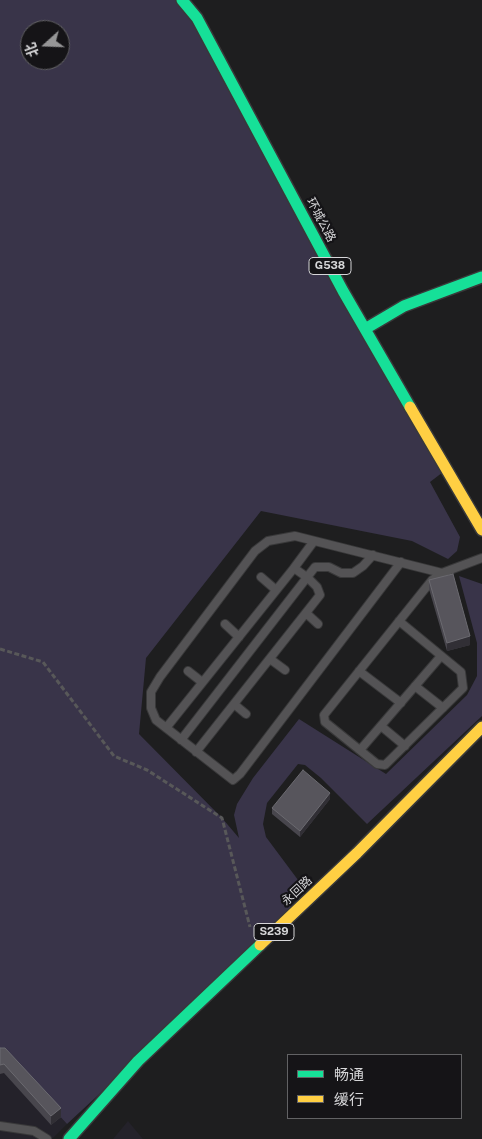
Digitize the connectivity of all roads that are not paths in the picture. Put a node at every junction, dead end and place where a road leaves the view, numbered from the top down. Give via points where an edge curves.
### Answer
1 (182, 0) edge
2 (482, 277) edge
3 (365, 329) junction
4 (482, 530) edge
5 (314, 540) junction
6 (373, 555) junction
7 (482, 558) edge
8 (401, 562) junction
9 (294, 568) junction
10 (442, 573) junction
11 (261, 577) dead end
12 (308, 578) junction
13 (276, 590) junction
14 (306, 613) junction
15 (399, 621) junction
16 (225, 624) dead end
17 (318, 624) dead end
18 (239, 637) junction
19 (441, 656) junction
20 (270, 659) junction
21 (284, 670) dead end
22 (188, 671) dead end
23 (359, 671) junction
24 (202, 682) junction
25 (415, 686) junction
26 (401, 703) junction
27 (234, 704) junction
28 (443, 708) junction
29 (246, 714) dead end
30 (381, 726) junction
31 (482, 727) edge
32 (166, 728) junction
33 (181, 740) junction
34 (405, 746) junction
35 (360, 750) junction
36 (196, 752) junction
37 (0, 1126) edge
38 (47, 1139) edge
39 (69, 1139) edge

1 - 3 main road, 环城公路 / G538 via 197,18
2 - 3 main road via 404,306
3 - 4 main road, 环城公路 / G538
5 - 6 lane
5 - 9 lane
5 - 32 lane via 295,536 280,538 268,541 255,551 151,692 151,708 156,720
6 - 8 lane
6 - 12 lane via 353,574 316,567
7 - 10 lane
8 - 10 lane
8 - 36 lane via 240,774 233,780
9 - 12 lane
9 - 13 lane
10 - 15 lane via 432,580
11 - 13 lane
12 - 14 lane via 320,595
12 - 33 lane
13 - 18 lane
14 - 17 lane
14 - 20 lane
15 - 19 lane
15 - 23 lane
16 - 18 lane
18 - 24 lane
19 - 25 lane
19 - 28 lane via 461,672 463,681 463,688
20 - 21 lane
20 - 27 lane
22 - 24 lane
23 - 26 lane
23 - 35 lane via 324,715 325,722
24 - 32 lane
25 - 26 lane
25 - 28 lane
26 - 30 lane
27 - 29 lane
27 - 36 lane
28 - 34 lane
30 - 34 lane
30 - 35 lane
31 - 39 main road, 永回路 / S239 via 357,853 138,1061
32 - 33 lane
33 - 36 lane
34 - 35 lane via 385,765 377,764
37 - 38 lane via 34,1131

